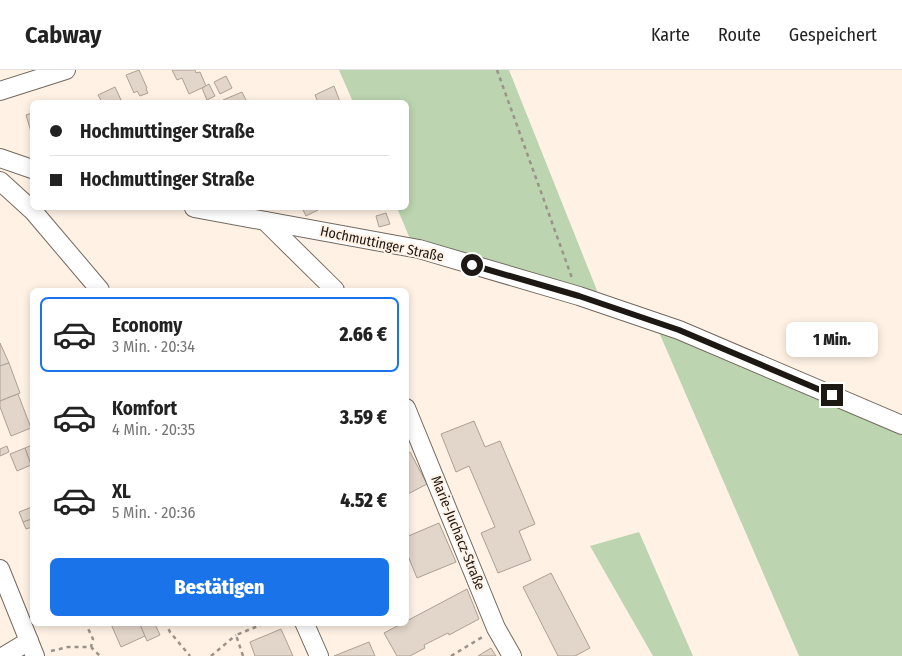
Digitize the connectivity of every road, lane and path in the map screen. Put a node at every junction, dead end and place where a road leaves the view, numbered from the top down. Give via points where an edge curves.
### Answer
1 (66, 70) edge
2 (497, 70) edge
3 (0, 91) edge
4 (0, 158) edge
5 (30, 168) edge
6 (0, 181) edge
7 (30, 208) edge
8 (32, 210) edge
9 (206, 210) edge
10 (265, 220) junction
11 (98, 288) edge
12 (333, 288) edge
13 (579, 296) junction
14 (409, 415) edge
15 (902, 425) edge
16 (0, 569) edge
17 (26, 613) edge
18 (87, 626) edge
19 (167, 626) edge
20 (258, 626) edge
21 (306, 626) edge
22 (496, 628) junction
23 (236, 635) junction
24 (91, 647) junction
25 (33, 651) edge
26 (4, 656) edge
27 (100, 656) edge
28 (190, 656) edge
29 (211, 656) edge
30 (243, 656) edge
31 (318, 656) edge
32 (452, 656) edge
33 (512, 656) edge

1 - 3 street
2 - 13 path
4 - 5 street
6 - 7 street
8 - 11 street
9 - 10 street, Hochmuttinger Straße
10 - 12 street
10 - 13 street, Hochmuttinger Straße via 419,250
13 - 15 street, Hochmuttinger Straße via 679,330
14 - 22 street, Marie-Juchacz-Straße
16 - 17 street
17 - 25 street
18 - 24 path via 93,639
19 - 28 path
20 - 23 path
21 - 31 street
22 - 32 path
22 - 33 street, Marie-Juchacz-Straße
23 - 29 path
23 - 30 path
24 - 25 path
24 - 27 path
25 - 26 street

